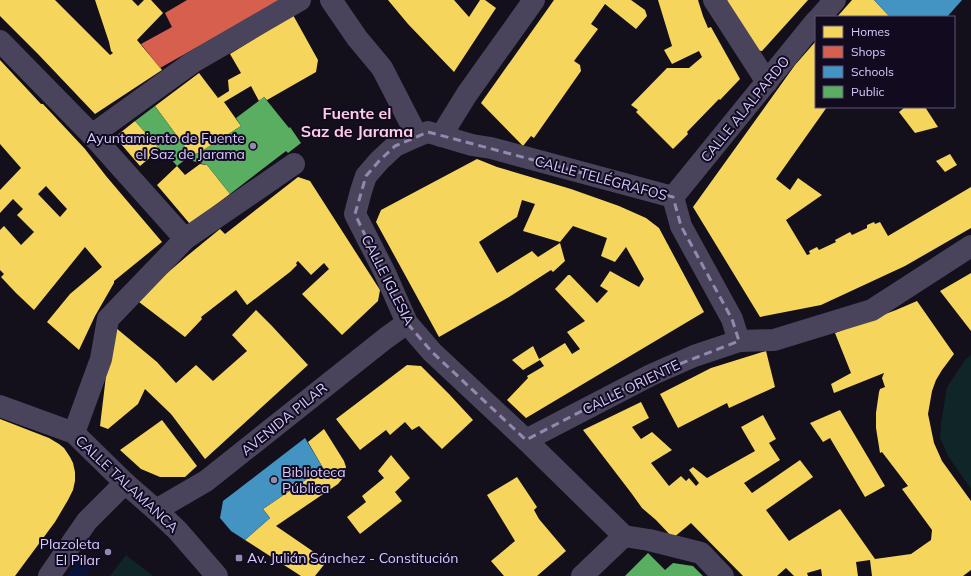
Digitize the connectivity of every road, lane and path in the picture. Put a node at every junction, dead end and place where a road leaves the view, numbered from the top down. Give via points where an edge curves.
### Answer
1 (300, 0) edge
2 (331, 0) edge
3 (534, 0) edge
4 (714, 0) edge
5 (835, 0) edge
6 (821, 16) edge
7 (815, 23) edge
8 (0, 41) edge
9 (767, 82) junction
10 (92, 135) junction
11 (417, 136) junction
12 (441, 136) junction
13 (492, 148) joint
14 (294, 164) dead end
15 (673, 197) junction
16 (185, 238) junction
17 (971, 246) edge
18 (407, 323) junction
19 (739, 341) junction
20 (0, 406) edge
21 (74, 433) junction
22 (526, 440) junction
23 (125, 483) junction
24 (156, 510) junction
25 (624, 536) junction
26 (49, 576) edge
27 (217, 576) edge
28 (582, 576) edge
29 (723, 576) edge

1 - 10 street via 192,62
2 - 11 street via 356,38 382,68
3 - 12 street via 467,94
4 - 9 street
5 - 6 street
7 - 9 street, CALLE ALALPARDO
8 - 10 street
9 - 15 street, CALLE ALALPARDO
10 - 16 street
11 - 12 street, CALLE IGLESIA via 428,132
11 - 18 street, CALLE IGLESIA via 395,146 366,176 355,214
12 - 13 street, CALLE IGLESIA
13 - 15 street, CALLE TELÉGRAFOS
14 - 16 street
15 - 19 street, CALLE TELÉGRAFOS via 681,226 732,319
16 - 21 street via 108,319 101,359
17 - 19 street, CALLE ORIENTE via 872,310 774,340
18 - 22 street, CALLE IGLESIA via 432,352
18 - 24 street, AVENIDA PILAR via 206,481
19 - 22 street, CALLE ORIENTE via 694,356 651,375
20 - 21 street, CALLE TALAMANCA
21 - 23 street, CALLE TALAMANCA
22 - 25 street, CALLE IGLESIA
23 - 24 street, CALLE TALAMANCA
23 - 26 street via 87,521
24 - 27 street, CALLE TALAMANCA
25 - 28 street
25 - 29 street via 702,553

